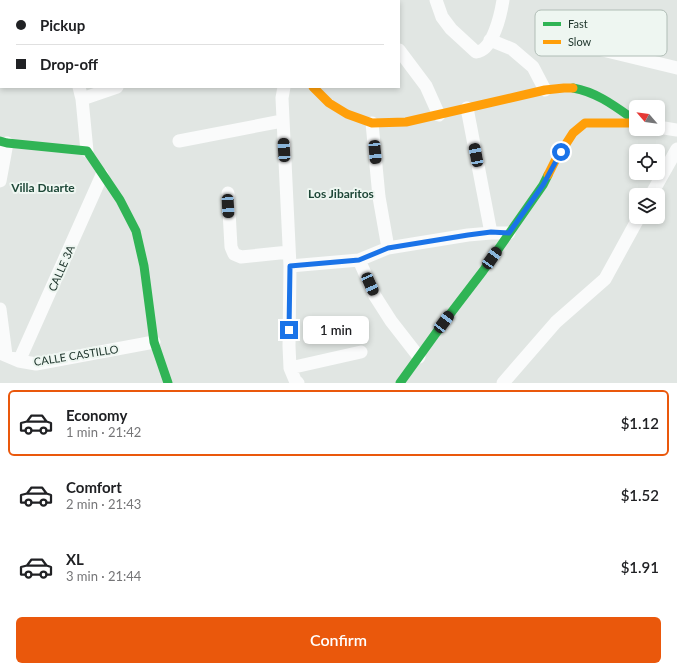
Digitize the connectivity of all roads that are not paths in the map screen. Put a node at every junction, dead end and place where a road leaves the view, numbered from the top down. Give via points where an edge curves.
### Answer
1 (436, 0) edge
2 (503, 0) edge
3 (490, 40) junction
4 (400, 51) edge
5 (628, 56) edge
6 (642, 56) edge
7 (641, 59) junction
8 (677, 68) edge
9 (111, 88) edge
10 (284, 88) edge
11 (314, 88) edge
12 (545, 90) junction
13 (80, 93) edge
14 (467, 108) junction
15 (439, 115) junction
16 (629, 117) edge
17 (282, 121) junction
18 (629, 122) edge
19 (372, 123) junction
20 (665, 128) edge
21 (677, 130) edge
22 (179, 141) dead end
23 (4, 142) edge
24 (677, 149) edge
25 (88, 151) junction
26 (102, 175) junction
27 (0, 181) edge
28 (655, 188) edge
29 (228, 192) dead end
30 (635, 224) edge
31 (491, 232) junction
32 (509, 233) junction
33 (388, 248) junction
34 (289, 252) junction
35 (359, 260) junction
36 (290, 266) junction
37 (0, 309) edge
38 (154, 342) junction
39 (361, 352) dead end
40 (3, 354) edge
41 (419, 357) junction
42 (19, 361) junction
43 (290, 368) junction
44 (168, 383) edge
45 (298, 383) edge
46 (400, 383) edge
47 (503, 383) edge

1 - 3 street via 442,17 451,29 476,52 480,52
2 - 3 street via 497,26
3 - 12 street via 512,49 533,67
4 - 15 street via 426,86
5 - 7 street
6 - 7 street
7 - 8 street
9 - 13 street
10 - 17 street
11 - 19 street via 329,103 347,114
12 - 14 street
12 - 16 street via 585,90 604,99
13 - 25 street
14 - 15 street
14 - 31 street
15 - 19 street via 406,122
17 - 22 street
17 - 34 street
18 - 32 street via 585,123 573,133 543,185
19 - 33 street via 379,197
20 - 21 street
23 - 25 street
23 - 27 street
24 - 28 street
25 - 26 street
26 - 38 street via 120,200 136,231 144,266
26 - 42 street, CALLE 3A
29 - 34 street via 230,247 234,254 241,256
30 - 47 street via 605,279 556,322
31 - 32 street
31 - 33 street
32 - 41 street
33 - 35 street
34 - 36 street
35 - 36 street
35 - 41 street via 375,296
36 - 43 street
37 - 40 street
38 - 42 street, CALLE CASTILLO via 36,364
38 - 44 street
39 - 43 street
40 - 42 street, CALLE CASTILLO
41 - 46 street
43 - 45 street

